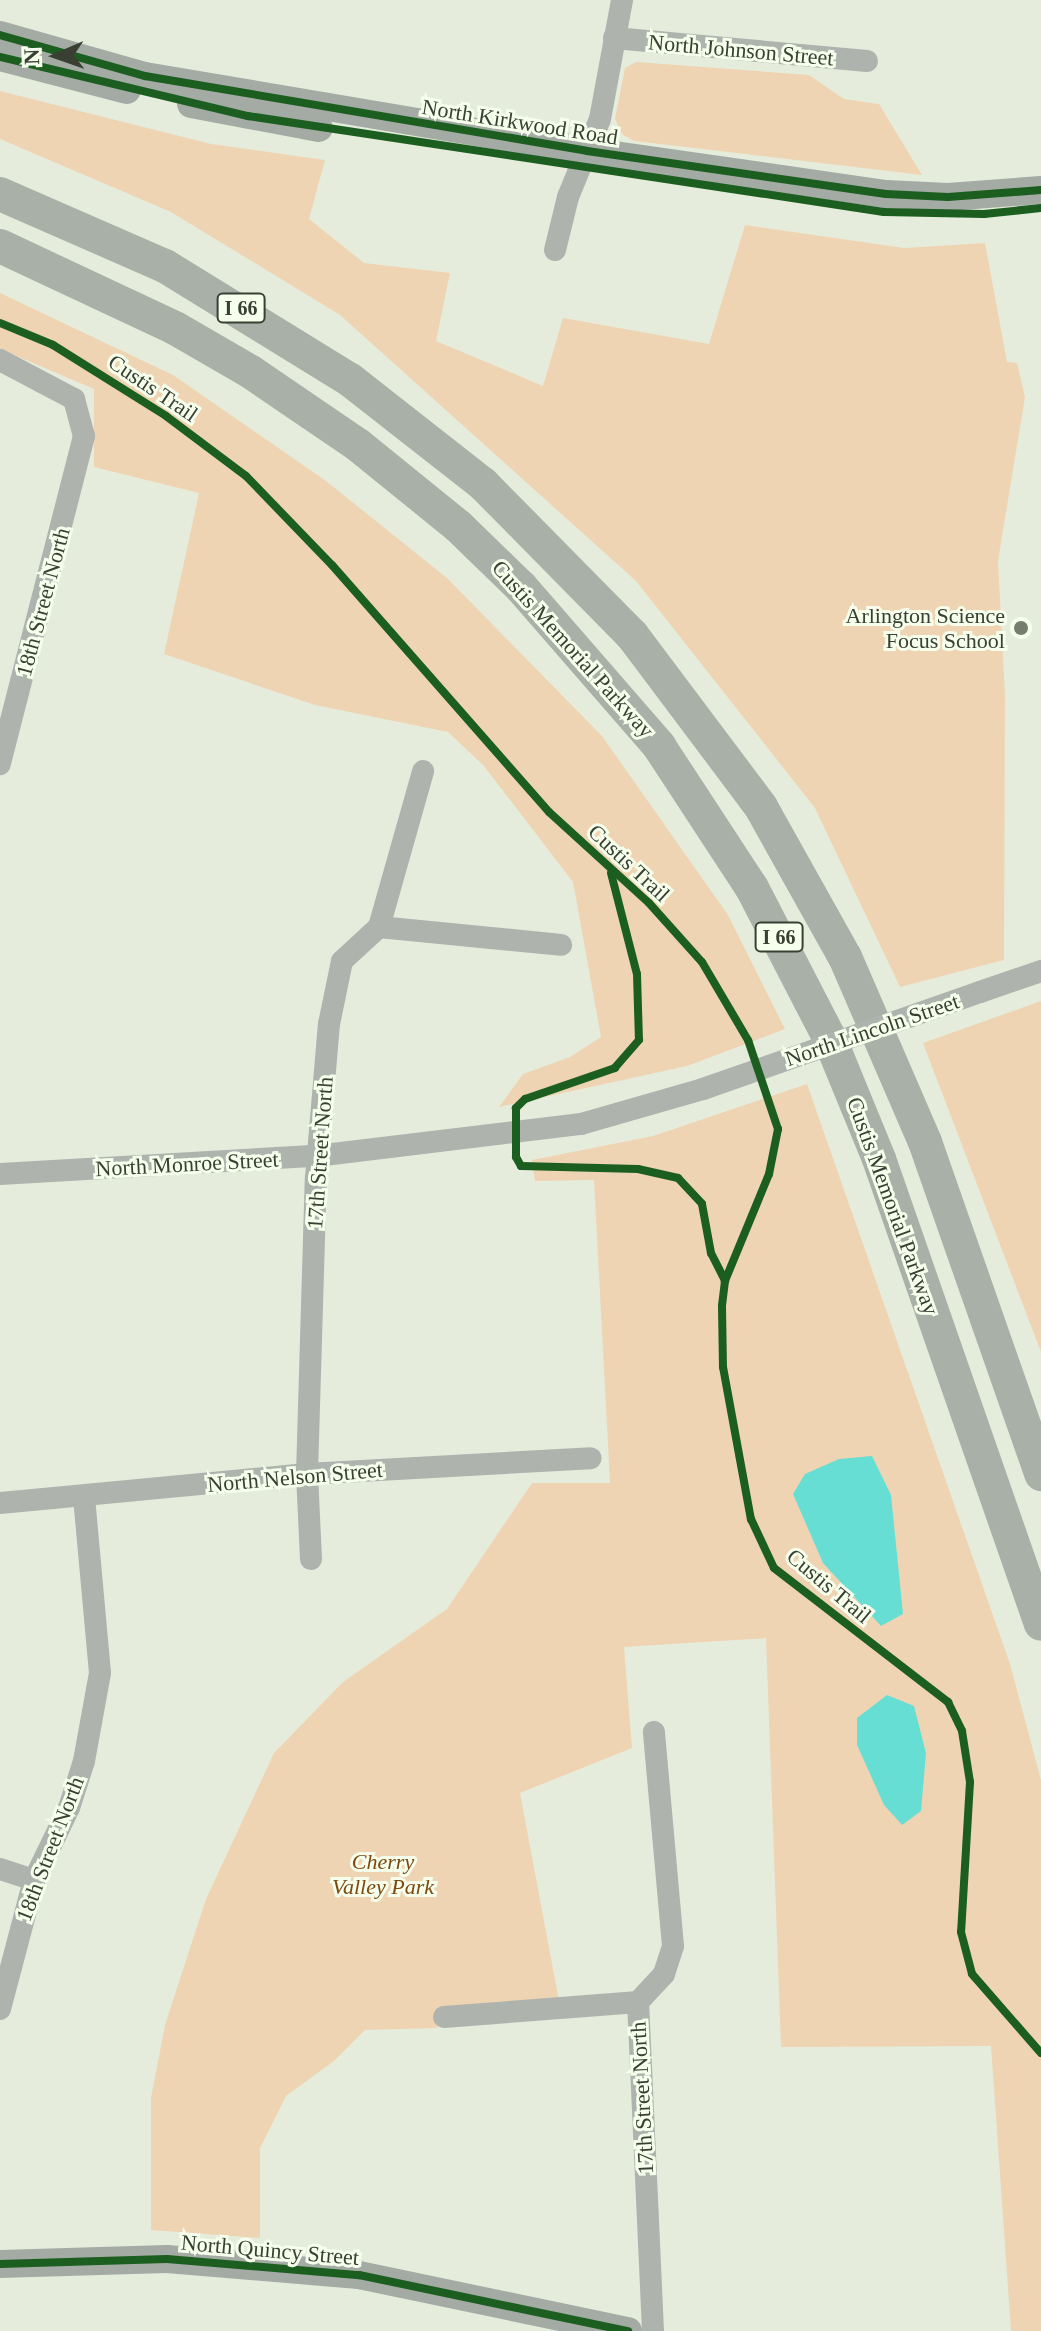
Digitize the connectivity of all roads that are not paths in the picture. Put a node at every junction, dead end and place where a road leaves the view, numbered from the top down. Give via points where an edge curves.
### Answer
1 (622, 0) edge
2 (0, 35) edge
3 (614, 38) junction
4 (0, 57) edge
5 (867, 61) dead end
6 (583, 159) junction
7 (0, 173) edge
8 (1041, 190) edge
9 (0, 194) edge
10 (1041, 208) edge
11 (89, 229) junction
12 (0, 246) edge
13 (555, 250) dead end
14 (0, 360) edge
15 (0, 764) edge
16 (423, 771) dead end
17 (379, 927) junction
18 (561, 945) dead end
19 (1041, 971) edge
20 (703, 1089) joint
21 (316, 1156) junction
22 (0, 1174) edge
23 (591, 1458) dead end
24 (307, 1474) junction
25 (1041, 1474) edge
26 (84, 1497) junction
27 (0, 1503) edge
28 (311, 1559) dead end
29 (1041, 1624) edge
30 (654, 1732) dead end
31 (0, 1869) edge
32 (34, 1880) junction
33 (638, 2002) junction
34 (0, 2009) edge
35 (444, 2017) dead end
36 (0, 2264) edge
37 (628, 2331) edge
38 (653, 2331) edge

1 - 3 street
2 - 6 main road, North Kirkwood Road via 145,76
3 - 5 street, North Johnson Street
3 - 6 street via 600,119
4 - 6 main road, North Kirkwood Road via 248,116
6 - 8 main road, North Kirkwood Road via 886,194 948,197
6 - 10 main road, North Kirkwood Road via 884,212 984,214
6 - 13 street
7 - 11 highway
9 - 11 highway, I 66
11 - 25 highway, I 66 via 278,331 455,460 576,573 685,701 784,844 864,995 929,1155
12 - 29 highway, Custis Memorial Parkway / I 66 via 100,289 188,336 358,445 458,526 521,587 659,746 752,888 829,1037 879,1159
14 - 15 street, 18th Street North via 74,399 84,436
16 - 17 street
17 - 18 street
17 - 21 street, 17th Street North via 342,961 329,1024
19 - 20 street, North Lincoln Street, bridge
20 - 21 street, North Monroe Street via 581,1124
21 - 22 street, North Monroe Street
21 - 24 street, 17th Street North
23 - 24 street, North Nelson Street
24 - 26 street, North Nelson Street
24 - 28 street, 17th Street North
26 - 27 street, North Nelson Street
26 - 32 street, 18th Street North via 100,1673 84,1761 69,1808
30 - 33 street, 17th Street North via 673,1946 664,1974
31 - 32 street
32 - 34 street, 18th Street North
33 - 35 street
33 - 38 street, 17th Street North
36 - 37 main road, North Quincy Street via 167,2259 345,2274

